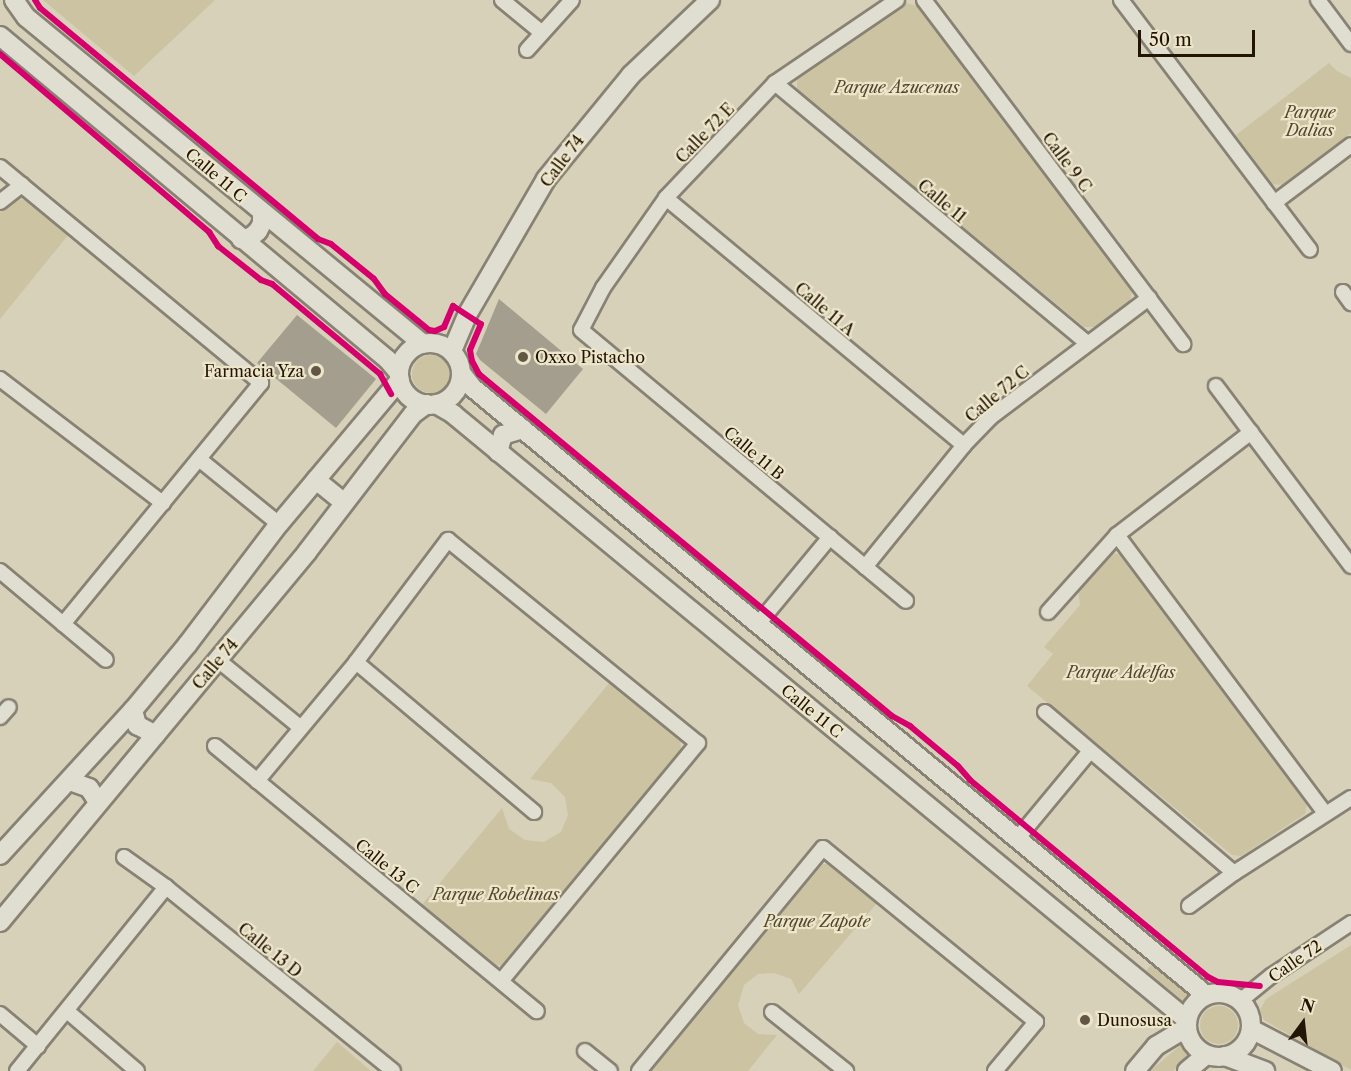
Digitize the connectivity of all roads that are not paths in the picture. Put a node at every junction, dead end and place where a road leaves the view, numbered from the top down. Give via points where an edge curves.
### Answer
1 (14, 0) edge
2 (502, 0) edge
3 (572, 0) edge
4 (710, 0) edge
5 (897, 0) edge
6 (924, 0) edge
7 (1121, 0) edge
8 (1318, 0) edge
9 (541, 32) junction
10 (0, 36) edge
11 (1351, 44) edge
12 (527, 50) dead end
13 (775, 84) junction
14 (122, 97) junction
15 (106, 127) junction
16 (1351, 146) edge
17 (0, 167) edge
18 (22, 185) junction
19 (666, 198) junction
20 (0, 202) edge
21 (1274, 203) junction
22 (262, 213) junction
23 (241, 239) junction
24 (1310, 250) dead end
25 (1149, 298) junction
26 (581, 330) joint
27 (1087, 343) junction
28 (423, 344) junction
29 (1184, 344) dead end
30 (452, 351) junction
31 (462, 374) junction
32 (400, 376) junction
33 (0, 379) edge
34 (1216, 386) dead end
35 (432, 404) junction
36 (370, 418) junction
37 (523, 429) junction
38 (1251, 432) junction
39 (394, 438) junction
40 (964, 445) junction
41 (498, 452) junction
42 (199, 459) junction
43 (316, 480) junction
44 (163, 503) junction
45 (344, 503) junction
46 (279, 524) junction
47 (1117, 535) junction
48 (830, 537) junction
49 (1351, 566) edge
50 (865, 567) junction
51 (0, 571) edge
52 (906, 601) dead end
53 (1048, 612) dead end
54 (63, 624) junction
55 (758, 624) junction
56 (106, 660) dead end
57 (218, 660) junction
58 (356, 662) junction
59 (817, 673) junction
60 (844, 696) junction
61 (797, 698) junction
62 (133, 710) junction
63 (1045, 712) dead end
64 (868, 715) junction
65 (824, 721) junction
66 (300, 727) junction
67 (156, 735) junction
68 (848, 740) junction
69 (215, 746) dead end
70 (1090, 751) junction
71 (69, 781) junction
72 (257, 781) junction
73 (1351, 798) edge
74 (98, 802) junction
75 (534, 812) dead end
76 (1325, 813) junction
77 (1017, 839) junction
78 (2, 848) edge
79 (124, 857) dead end
80 (1234, 873) junction
81 (166, 887) junction
82 (1189, 906) dead end
83 (0, 922) edge
84 (1351, 923) edge
85 (1142, 942) junction
86 (1122, 966) junction
87 (501, 981) junction
88 (1206, 995) junction
89 (1240, 1001) junction
90 (66, 1011) junction
91 (537, 1011) dead end
92 (772, 1011) dead end
93 (0, 1014) edge
94 (1186, 1024) junction
95 (1251, 1029) junction
96 (38, 1046) junction
97 (585, 1051) dead end
98 (1206, 1055) junction
99 (1226, 1056) junction
100 (17, 1071) edge
101 (136, 1071) edge
102 (393, 1071) edge
103 (610, 1071) edge
104 (639, 1071) edge
105 (846, 1071) edge
106 (995, 1071) edge
107 (1135, 1071) edge
108 (1187, 1071) edge
109 (1265, 1071) edge
110 (1332, 1071) edge

1 - 14 main road, Calle 11 C via 26,17
2 - 9 street
3 - 9 street
4 - 30 main road, Calle 74 via 631,75 546,179 467,315
5 - 13 street, Calle 72 E
6 - 25 street, Calle 9 C
7 - 21 street
8 - 11 street
9 - 12 street
10 - 15 main road, Calle 11 C
13 - 19 street, Calle 72 E
13 - 27 street, Calle 11
14 - 15 main road via 106,116
14 - 22 main road, Calle 11 C
15 - 23 main road, Calle 11 C
16 - 21 street
17 - 18 street
18 - 20 street
18 - 42 street via 261,383
19 - 26 street, Calle 72 E via 603,288
19 - 40 street, Calle 11 A
21 - 24 street
22 - 23 main road via 258,231
22 - 28 main road, Calle 11 C
23 - 32 main road, Calle 11 C via 388,360
25 - 27 street, Calle 72 C
25 - 29 street, Calle 9 C
26 - 48 street, Calle 11 B
27 - 40 street, Calle 72 C via 991,417
28 - 30 main road via 438,344
28 - 32 main road via 408,351
30 - 31 main road
31 - 35 main road via 452,396
31 - 37 main road, Calle 11 C via 473,388
32 - 35 main road via 409,397
32 - 36 main road, Calle 74
33 - 44 street
34 - 38 street
35 - 39 main road, Calle 74 via 414,414
35 - 41 main road, Calle 11 C
36 - 39 main road
36 - 43 main road, Calle 74
37 - 41 main road via 503,435
37 - 55 main road, Calle 11 C
38 - 47 street
38 - 49 street
39 - 45 main road, Calle 74
40 - 50 street, Calle 72 C
41 - 61 main road, Calle 11 C
42 - 44 street
42 - 46 street
43 - 45 main road
43 - 46 main road, Calle 74
44 - 54 street
45 - 57 main road, Calle 74
46 - 62 main road, Calle 74
47 - 53 street
47 - 76 street
48 - 50 street, Calle 11 B
48 - 55 street
50 - 52 street, Calle 11 B
51 - 54 street
54 - 56 street
55 - 59 main road, Calle 11 C
57 - 66 street
57 - 67 main road, Calle 74
58 - 66 street
58 - 75 street
58 - 87 street via 448,540 698,743
59 - 60 main road, Calle 11 C
59 - 61 main road
60 - 64 main road, Calle 11 C
60 - 65 main road
61 - 65 main road, Calle 11 C
62 - 67 main road via 137,725
62 - 71 main road, Calle 74
63 - 70 street
64 - 68 main road
64 - 77 main road, Calle 11 C
65 - 68 main road, Calle 11 C
66 - 72 street
67 - 74 main road, Calle 74
68 - 86 main road, Calle 11 C
69 - 72 street, Calle 13 C
70 - 77 street
70 - 80 street
71 - 74 main road via 89,788
71 - 78 main road, Calle 74
72 - 87 street, Calle 13 C
73 - 76 street
74 - 83 main road, Calle 74
76 - 80 street
77 - 85 main road, Calle 11 C
79 - 81 street, Calle 13 D
80 - 82 street
81 - 90 street
81 - 102 street, Calle 13 D
84 - 89 street, Calle 72
85 - 86 main road
85 - 88 main road, Calle 11 C
86 - 94 main road, Calle 11 C
87 - 91 street, Calle 13 C
88 - 89 main road via 1228,994
88 - 94 main road via 1193,1005
89 - 95 main road via 1249,1014
90 - 96 street
90 - 101 street
92 - 105 street
93 - 96 street
94 - 98 main road via 1194,1047
94 - 107 main road via 1156,1046
95 - 99 main road via 1240,1050
95 - 110 main road
96 - 100 street
97 - 103 street
98 - 99 main road
98 - 108 main road
99 - 109 main road
104 - 106 street via 824,848 1036,1022

